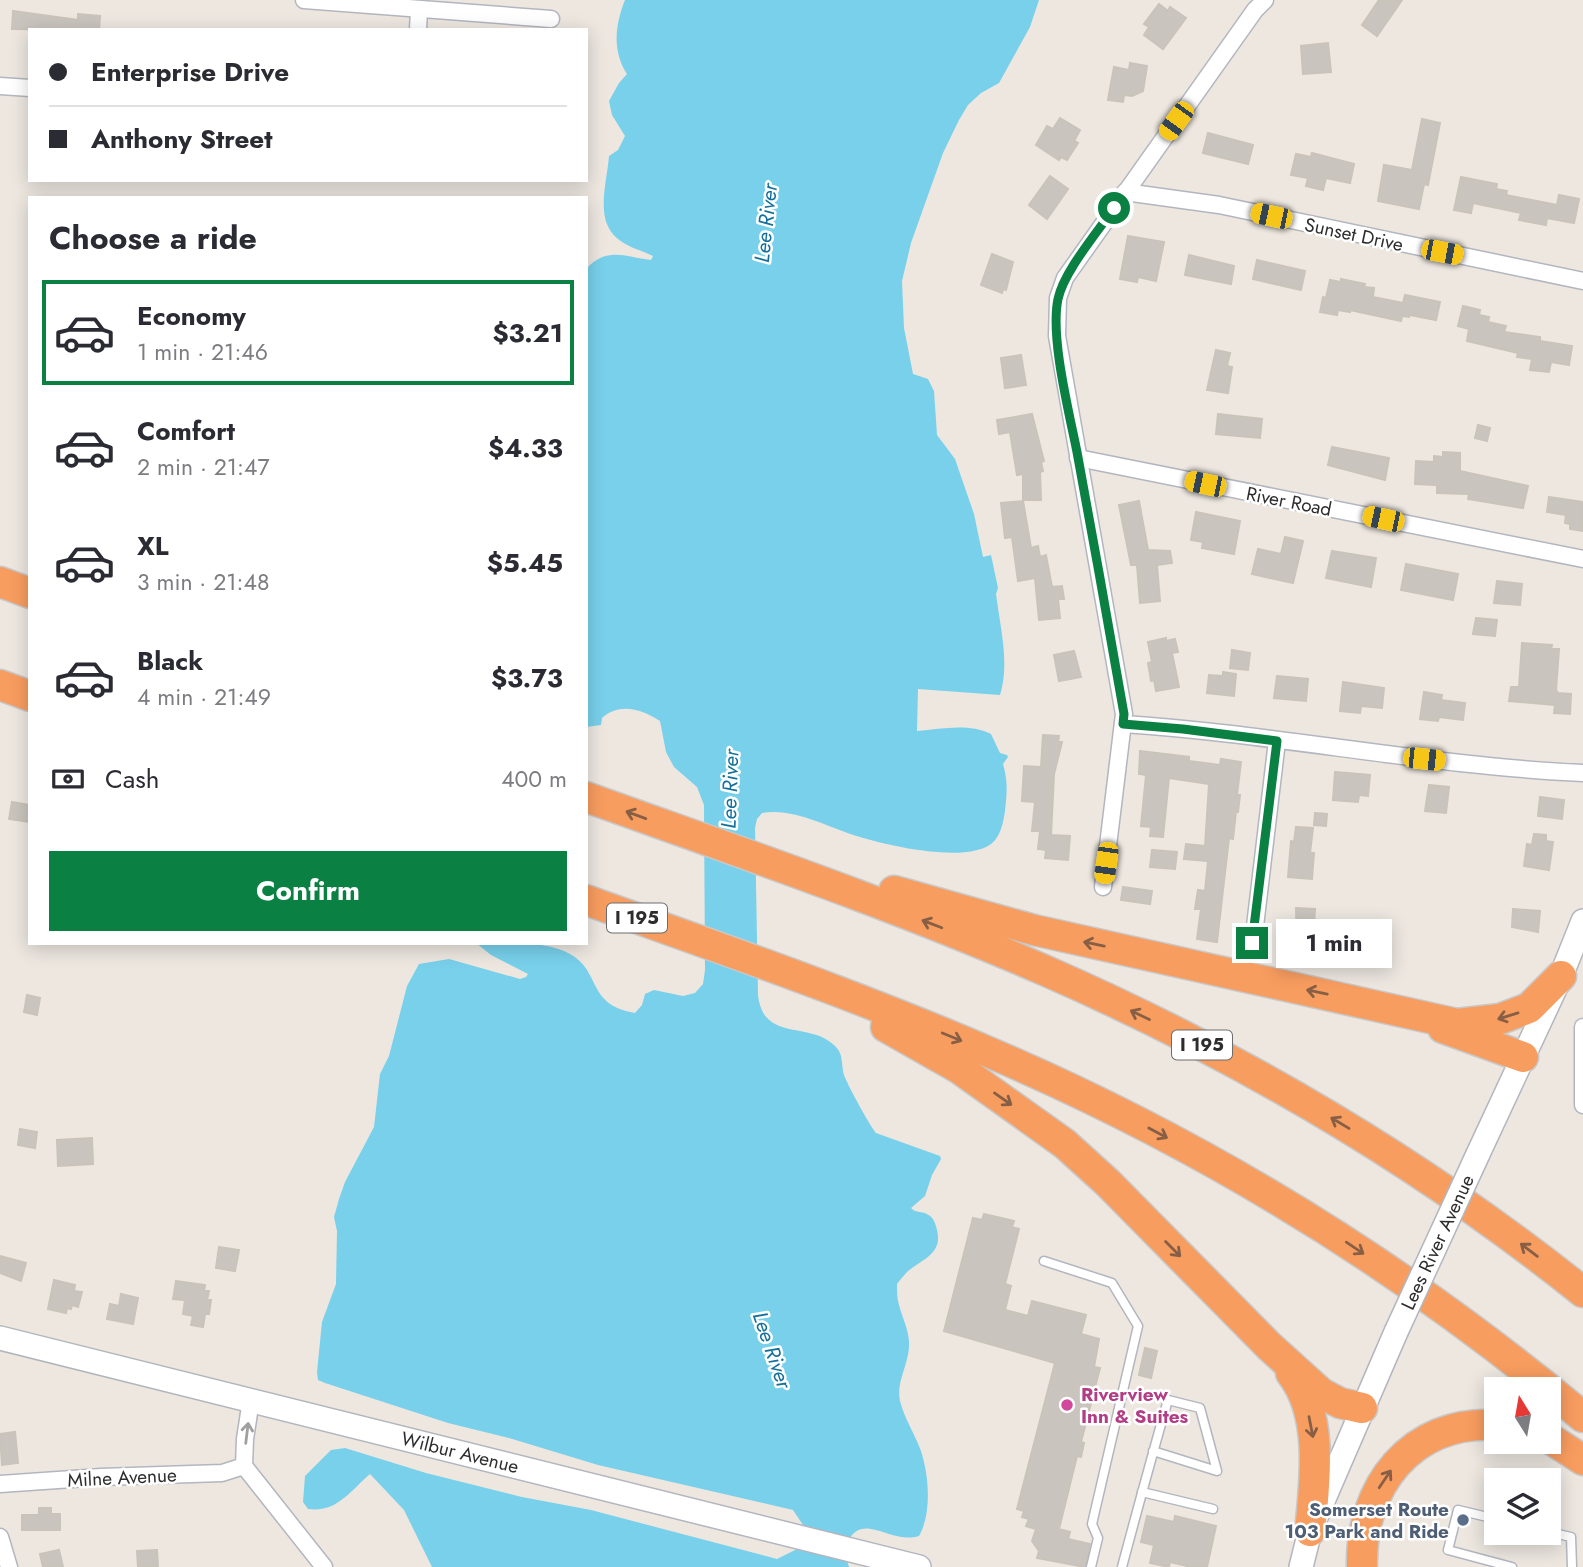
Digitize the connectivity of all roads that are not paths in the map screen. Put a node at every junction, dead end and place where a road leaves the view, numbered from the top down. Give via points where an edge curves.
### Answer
1 (304, 0) edge
2 (1265, 0) edge
3 (419, 9) junction
4 (551, 19) dead end
5 (418, 28) edge
6 (0, 86) edge
7 (28, 88) edge
8 (1125, 192) junction
9 (1583, 281) edge
10 (1078, 458) junction
11 (1583, 559) edge
12 (0, 582) edge
13 (28, 592) edge
14 (0, 685) edge
15 (28, 695) edge
16 (1123, 724) junction
17 (1277, 741) junction
18 (1583, 773) edge
19 (588, 798) edge
20 (776, 866) junction
21 (1103, 887) dead end
22 (588, 901) edge
23 (1583, 921) edge
24 (1252, 943) dead end
25 (785, 972) junction
26 (1561, 976) junction
27 (1383, 1007) junction
28 (1583, 1027) edge
29 (1523, 1057) junction
30 (1583, 1105) edge
31 (1044, 1261) dead end
32 (1583, 1292) edge
33 (0, 1338) edge
34 (1269, 1346) junction
35 (251, 1400) junction
36 (1362, 1408) junction
37 (1583, 1417) edge
38 (1484, 1425) edge
39 (1561, 1446) edge
40 (1153, 1451) junction
41 (1583, 1460) edge
42 (244, 1466) junction
43 (0, 1484) edge
44 (1142, 1492) junction
45 (1213, 1509) dead end
46 (1484, 1516) edge
47 (1310, 1531) junction
48 (1561, 1535) edge
49 (0, 1537) edge
50 (9, 1567) edge
51 (324, 1567) edge
52 (919, 1567) edge
53 (1091, 1567) edge
54 (1122, 1567) edge
55 (1301, 1567) edge
56 (1362, 1567) edge
57 (1512, 1567) edge
58 (1572, 1567) edge

1 - 3 street
2 - 8 street
3 - 4 street
3 - 5 street
6 - 7 street
8 - 9 street, Sunset Drive via 1219,205
8 - 10 street via 1065,278 1058,298 1057,335
10 - 11 street, River Road
10 - 16 street
12 - 13 highway
14 - 15 highway
16 - 17 street
16 - 21 street
17 - 18 street
17 - 24 street
20 -> 19 highway, I 195
27 -> 20 highway via 1034,930 872,886
32 -> 20 highway, I 195 via 1386,1151 1203,1046 992,948
22 - 25 highway, I 195
23 - 26 main road, Lees River Avenue
25 -> 34 highway via 960,1069 1065,1144
25 -> 37 highway, I 195 via 1003,1058 1212,1162 1389,1270
26 -> 27 highway via 1529,1008 1500,1019 1457,1024
26 - 29 main road, Lees River Avenue
27 - 29 highway
28 - 30 street
29 - 36 main road, Lees River Avenue, bridge
31 - 53 lane via 1112,1283 1138,1326 1092,1524 1098,1538
33 - 35 main road, Wilbur Avenue
34 - 36 highway via 1321,1393
34 -> 47 highway via 1295,1378 1310,1417 1316,1454
42 -> 35 street
35 - 52 main road, Wilbur Avenue
36 - 47 main road, Lees River Avenue
56 -> 38 highway via 1368,1512 1396,1463 1415,1446 1440,1434
39 - 41 highway
40 - 40 lane via 1168,1400 1200,1408 1217,1471
40 - 44 lane
42 - 43 street, Milne Avenue via 222,1473
42 - 51 street
44 - 45 lane
44 - 54 lane
46 - 57 lane via 1458,1510 1448,1550
47 - 55 main road, Lees River Avenue
48 - 58 lane via 1571,1537
49 - 50 street

